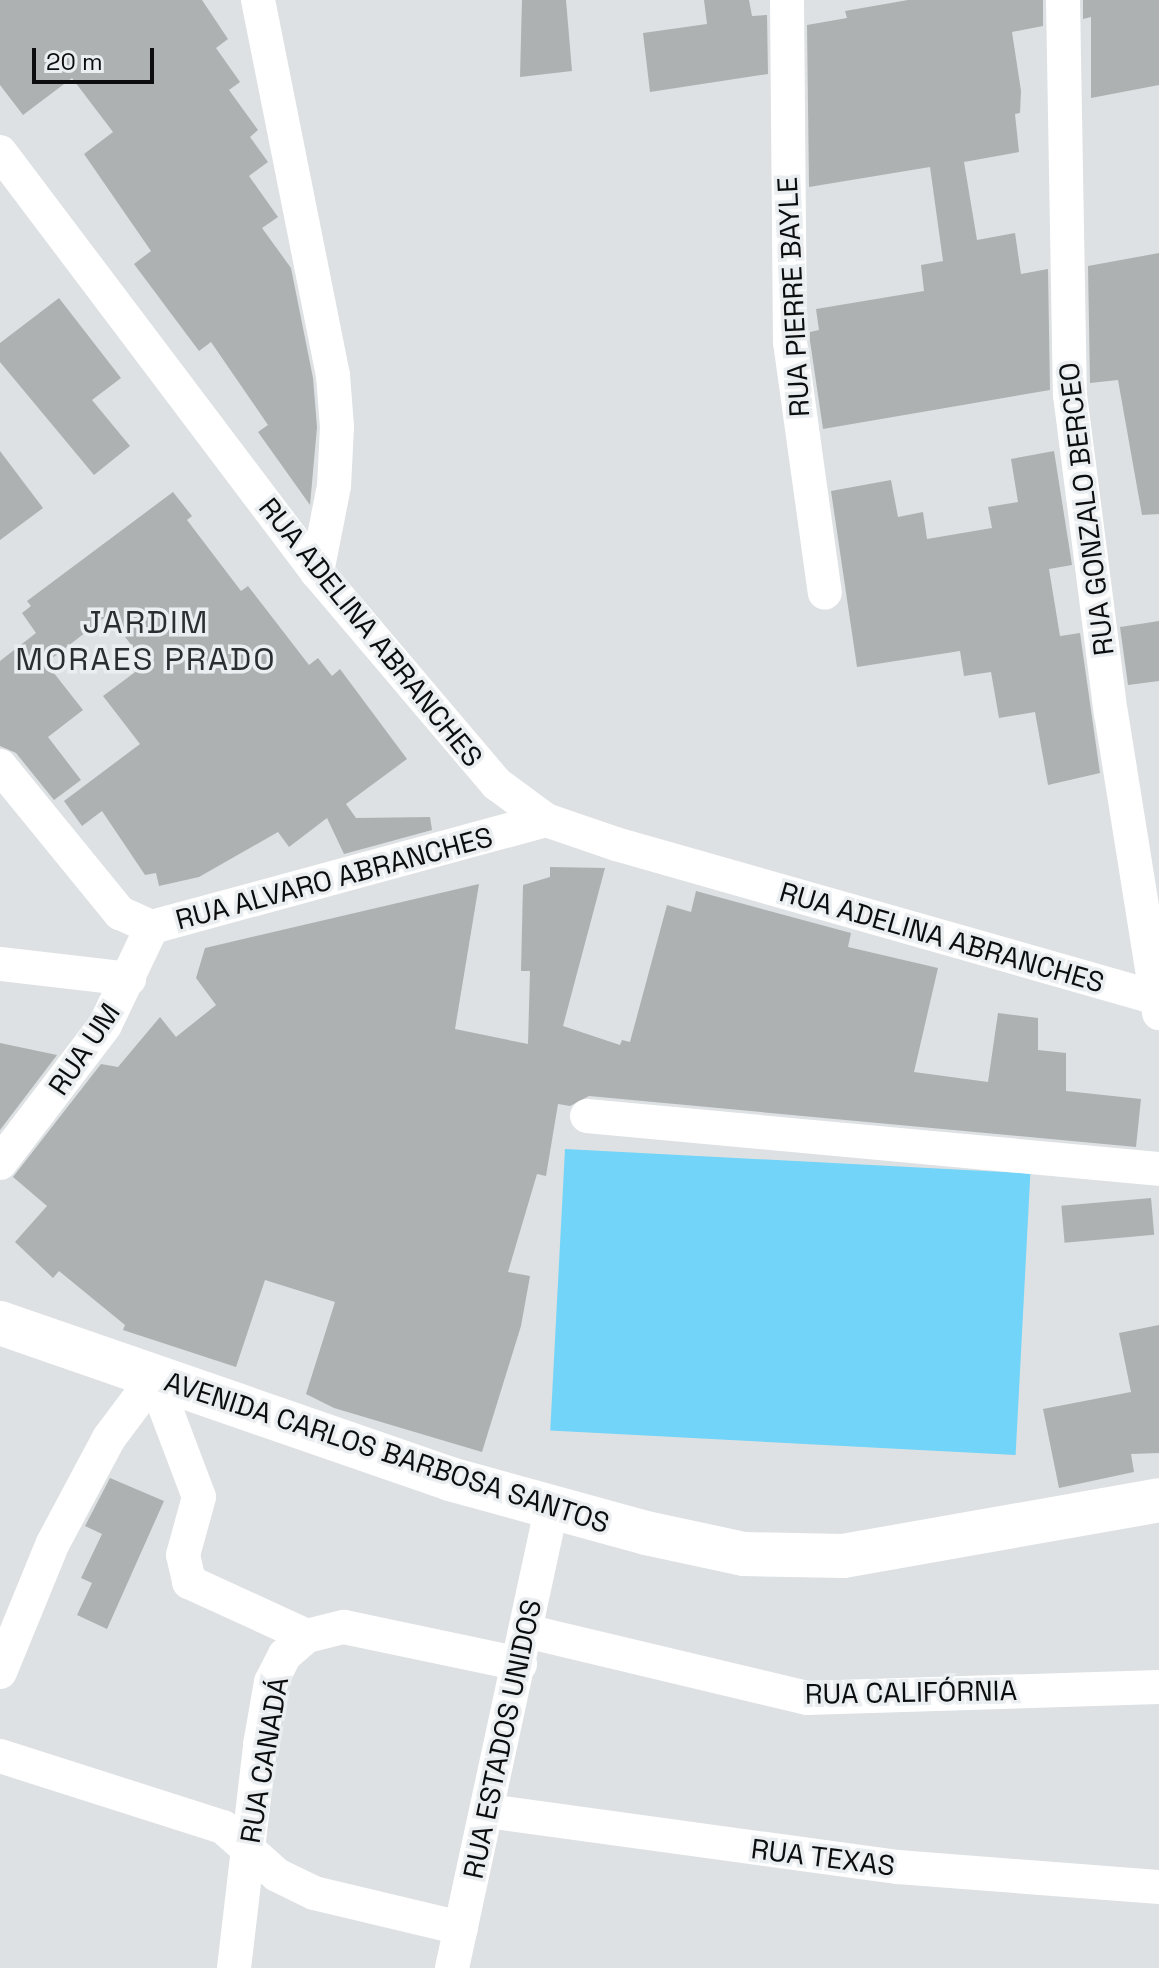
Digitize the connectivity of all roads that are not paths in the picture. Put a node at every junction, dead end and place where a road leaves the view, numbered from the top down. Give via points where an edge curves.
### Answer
1 (258, 0) edge
2 (787, 0) edge
3 (1063, 0) edge
4 (0, 152) edge
5 (317, 572) junction
6 (825, 593) dead end
7 (0, 766) edge
8 (546, 820) junction
9 (152, 927) junction
10 (0, 964) edge
11 (129, 979) junction
12 (1158, 1006) edge
13 (587, 1116) dead end
14 (0, 1163) edge
15 (1159, 1169) edge
16 (0, 1323) edge
17 (154, 1378) junction
18 (1159, 1500) edge
19 (551, 1509) junction
20 (307, 1636) junction
21 (523, 1647) junction
22 (0, 1672) edge
23 (1159, 1687) edge
24 (0, 1756) edge
25 (488, 1811) junction
26 (249, 1846) junction
27 (1159, 1887) edge
28 (461, 1928) junction
29 (234, 1968) edge
30 (452, 1968) edge

1 - 5 street via 333,375 334,486
2 - 6 street, RUA PIERRE BAYLE via 789,326
3 - 12 street, RUA GONZALO BERCEO via 1070,395 1111,713
4 - 5 street, RUA ADELINA ABRANCHES
5 - 8 street, RUA ADELINA ABRANCHES via 497,784
7 - 9 street, RUA ALVARO ABRANCHES via 120,913
8 - 9 street, RUA ALVARO ABRANCHES
8 - 12 street, RUA ADELINA ABRANCHES
9 - 11 street, RUA UM
10 - 11 street
11 - 14 street, RUA UM via 105,1025
13 - 15 street
16 - 17 main road, AVENIDA CARLOS BARBOSA SANTOS
17 - 19 main road, AVENIDA CARLOS BARBOSA SANTOS
17 - 20 street via 199,1497 183,1555 189,1582
17 - 22 street via 109,1438 53,1543
18 - 19 main road, AVENIDA CARLOS BARBOSA SANTOS via 843,1556 744,1554
19 - 21 street, RUA ESTADOS UNIDOS
20 - 21 street via 344,1627
20 - 26 street, RUA CANADÁ via 285,1655 271,1682
21 - 23 street, RUA CALIFÓRNIA via 807,1698
21 - 25 street, RUA ESTADOS UNIDOS
24 - 26 street via 223,1827
25 - 27 street, RUA TEXAS via 898,1867
25 - 28 street, RUA ESTADOS UNIDOS
26 - 28 street via 277,1875 314,1893
26 - 29 street, RUA CANADÁ
28 - 30 street, RUA ESTADOS UNIDOS

